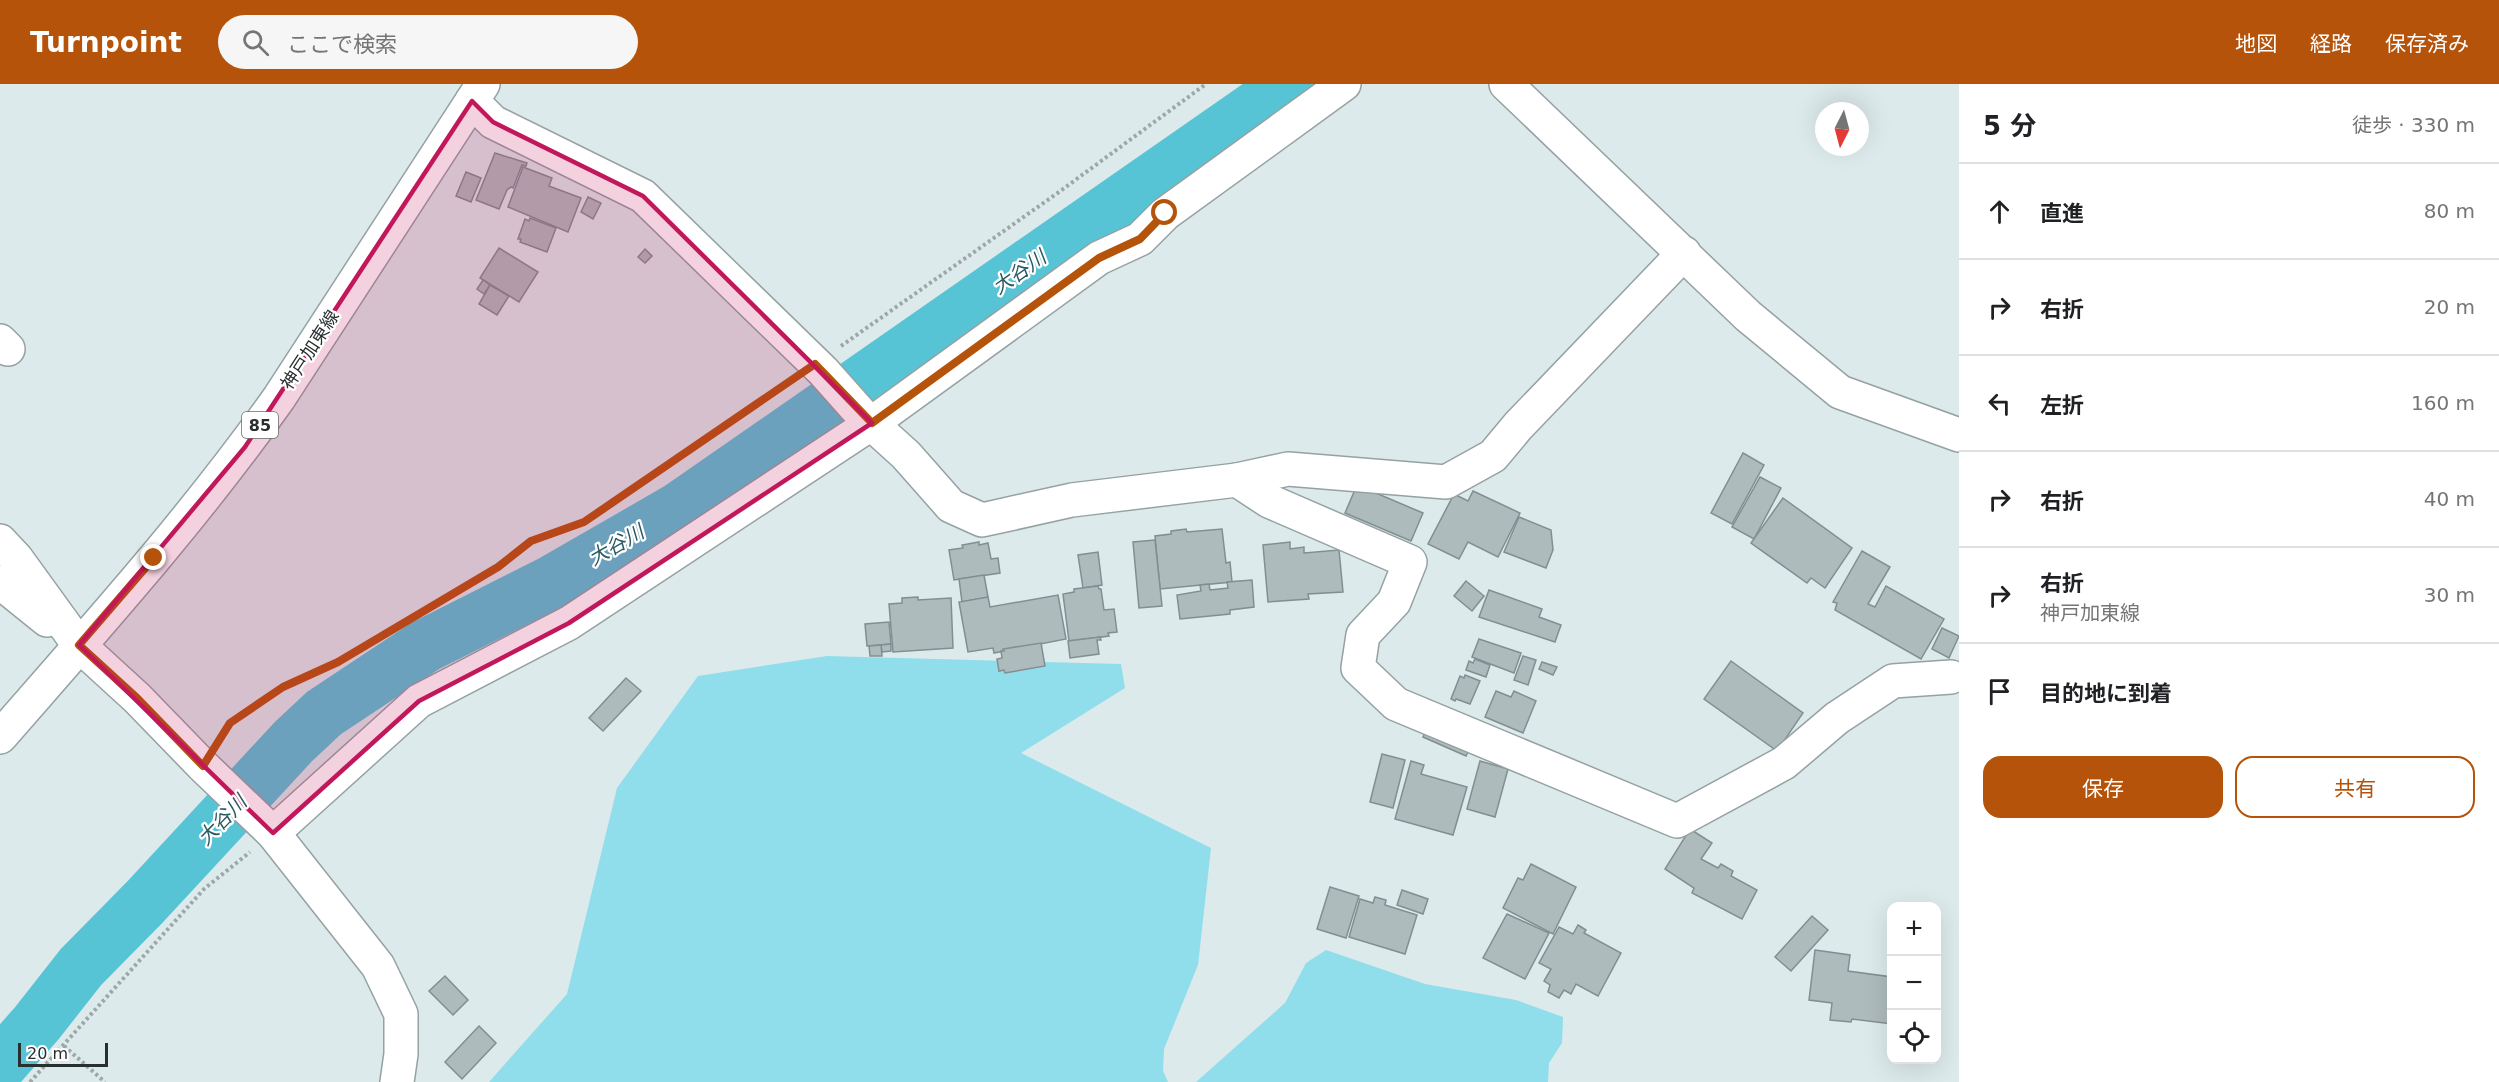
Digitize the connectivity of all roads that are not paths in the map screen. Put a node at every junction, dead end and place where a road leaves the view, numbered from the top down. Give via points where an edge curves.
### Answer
1 (1344, 84) edge
2 (1506, 84) edge
3 (477, 93) edge
4 (1684, 253) junction
5 (867, 419) junction
6 (1959, 435) edge
7 (1237, 480) junction
8 (0, 541) edge
9 (0, 582) edge
10 (79, 645) junction
11 (1956, 675) edge
12 (0, 737) edge
13 (266, 826) junction
14 (397, 1082) edge

1 - 5 main road via 1165,213 1140,239 1099,258
2 - 4 main road
3 - 5 main road via 493,122 643,196
3 - 10 main road, 神戸加東線 / 85 via 245,447
4 - 6 main road via 1748,316 1840,392
4 - 7 main road via 1493,456 1446,482 1288,469
5 - 7 main road via 906,455 951,506 982,520 1072,500
5 - 13 main road via 569,623 419,701
7 - 11 main road via 1269,501 1410,562 1394,602 1363,635 1358,668 1396,704 1677,821 1784,763 1838,718 1893,681
8 - 10 main road
9 - 10 main road
10 - 12 main road, 神戸加東線 / 85
10 - 13 main road
13 - 14 main road via 378,966 401,1014

